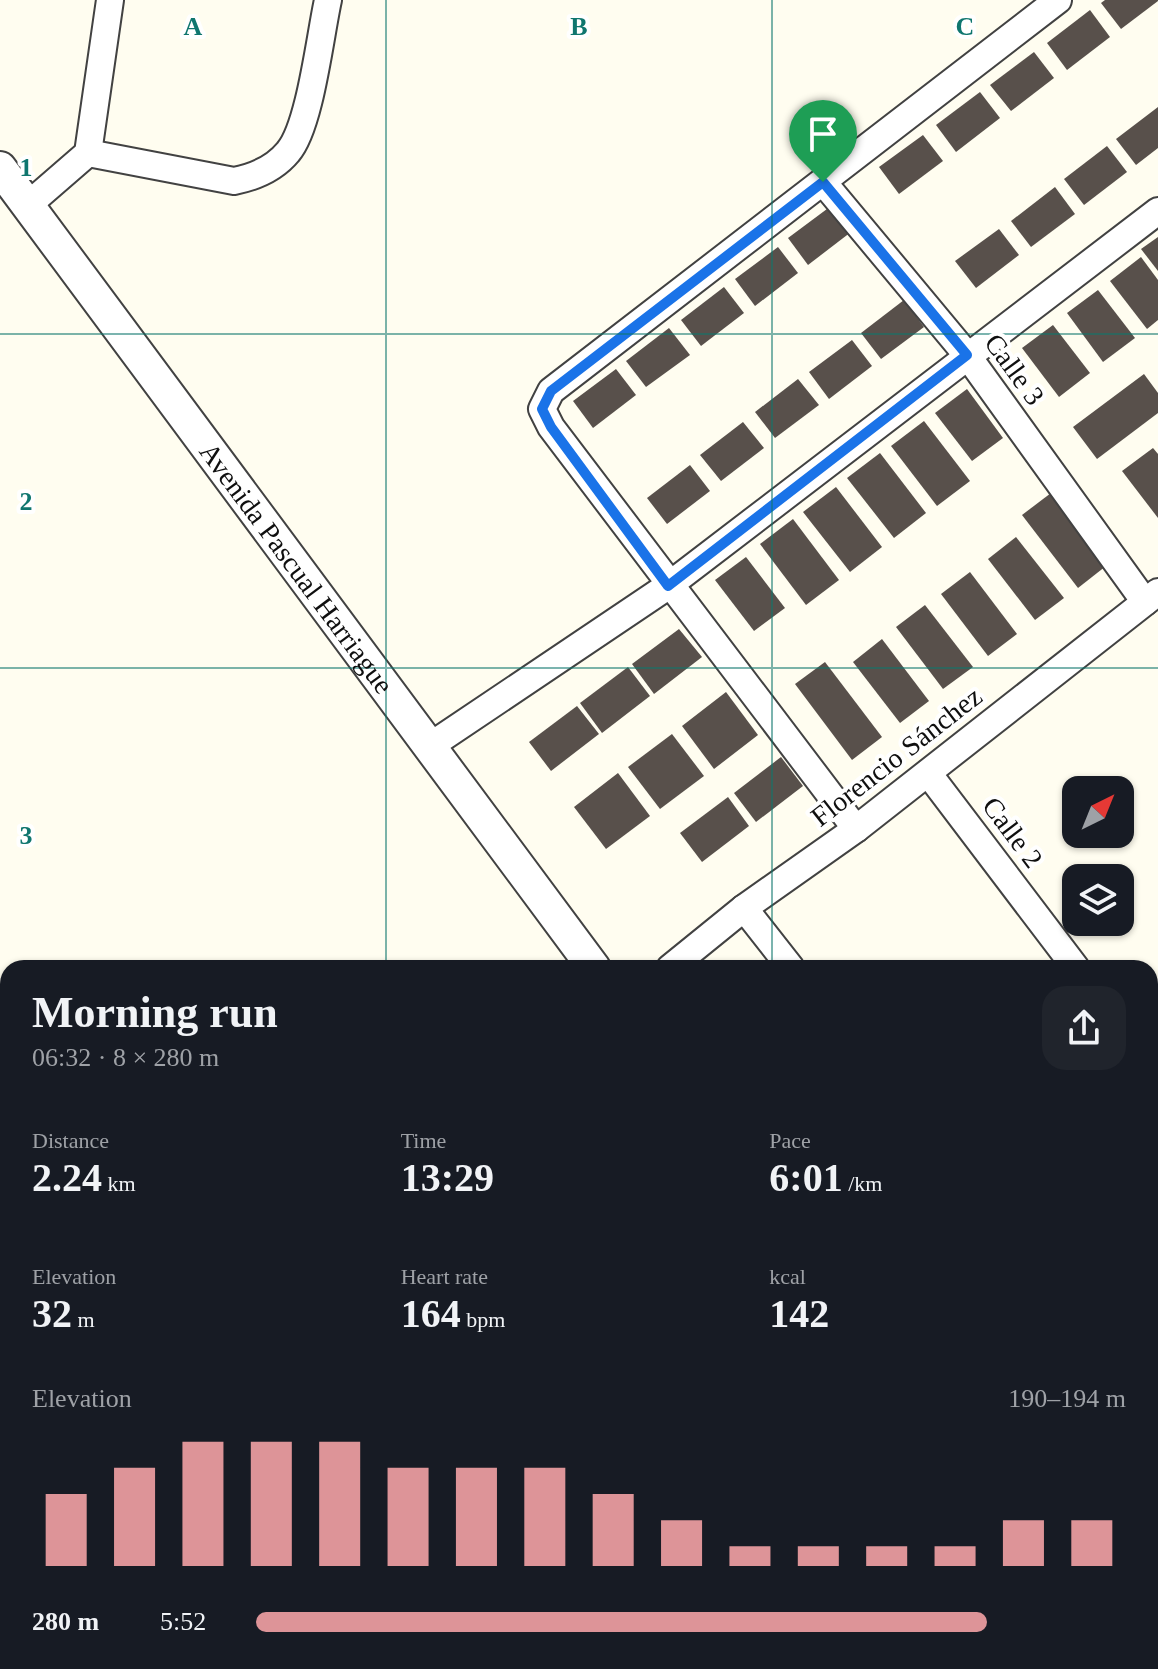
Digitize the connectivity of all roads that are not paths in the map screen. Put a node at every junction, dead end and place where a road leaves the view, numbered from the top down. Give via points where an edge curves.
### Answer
1 (110, 0) edge
2 (328, 0) edge
3 (1058, 0) edge
4 (88, 153) junction
5 (0, 168) edge
6 (823, 182) junction
7 (28, 205) junction
8 (1158, 211) edge
9 (967, 355) junction
10 (668, 586) junction
11 (1152, 597) edge
12 (430, 746) junction
13 (928, 773) junction
14 (856, 829) junction
15 (744, 908) junction
16 (588, 960) edge
17 (680, 960) edge
18 (785, 960) edge
19 (1070, 960) edge

1 - 4 street
2 - 4 street via 303,121 289,152 257,176 234,181
3 - 6 street
4 - 7 street
5 - 7 street, Avenida Pascual Harriague
6 - 9 street, Calle 3
6 - 10 street via 551,391 542,409
7 - 12 street, Avenida Pascual Harriague
8 - 9 street
9 - 10 street
9 - 11 street, Calle 3
10 - 12 street
10 - 14 street
11 - 13 street, Florencio Sánchez
12 - 16 street, Avenida Pascual Harriague
13 - 14 street, Florencio Sánchez
13 - 19 street, Calle 2
14 - 15 street, Florencio Sánchez
15 - 17 street, Florencio Sánchez
15 - 18 street

